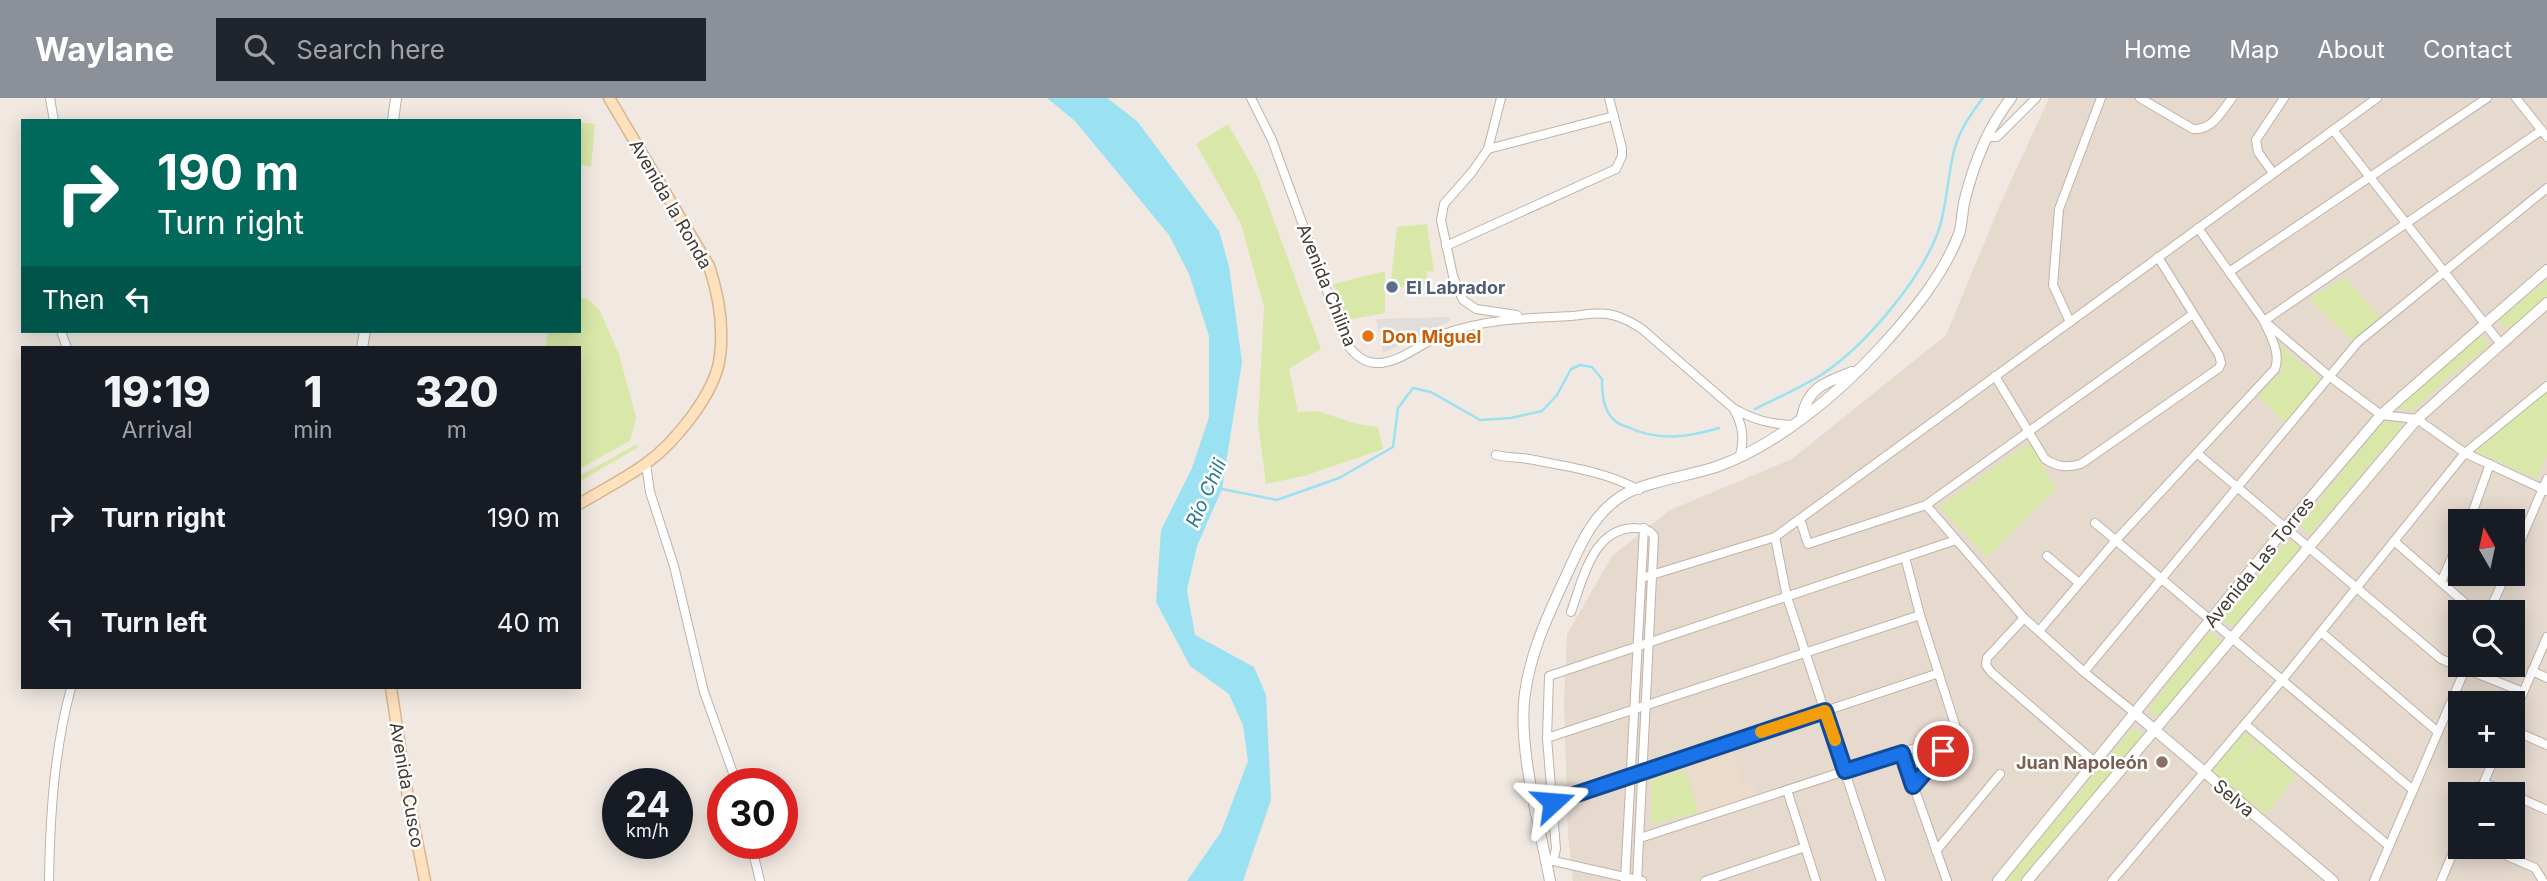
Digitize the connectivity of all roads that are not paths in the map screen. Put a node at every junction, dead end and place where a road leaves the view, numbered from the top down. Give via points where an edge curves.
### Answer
1 (50, 98) edge
2 (396, 98) edge
3 (609, 98) edge
4 (1251, 98) edge
5 (1502, 98) edge
6 (1609, 98) edge
7 (2011, 98) edge
8 (2036, 98) edge
9 (2101, 98) edge
10 (2140, 98) edge
11 (2232, 98) edge
12 (2284, 98) edge
13 (2377, 98) edge
14 (2487, 98) edge
15 (2516, 98) edge
16 (1614, 116) junction
17 (54, 119) edge
18 (393, 119) edge
19 (2333, 130) junction
20 (2544, 134) edge
21 (1986, 137) junction
22 (1488, 149) junction
23 (2273, 173) junction
24 (2370, 177) junction
25 (2547, 188) edge
26 (2406, 223) junction
27 (2198, 228) junction
28 (1446, 246) junction
29 (2158, 257) junction
30 (2547, 270) edge
31 (2229, 272) junction
32 (2445, 273) junction
33 (2547, 303) edge
34 (2193, 314) junction
35 (1534, 317) junction
36 (2264, 321) junction
37 (2070, 322) junction
38 (2484, 323) junction
39 (2500, 344) junction
40 (1995, 376) junction
41 (2329, 376) junction
42 (2547, 386) edge
43 (1733, 408) junction
44 (2381, 415) junction
45 (2417, 419) junction
46 (1792, 425) junction
47 (2028, 431) junction
48 (2465, 453) junction
49 (2198, 454) junction
50 (1496, 455) dead end
51 (1739, 458) junction
52 (646, 464) junction
53 (2490, 464) junction
54 (2547, 479) edge
55 (2237, 486) junction
56 (1639, 490) junction
57 (2545, 490) edge
58 (581, 502) edge
59 (1926, 505) junction
60 (2474, 509) edge
61 (1800, 519) junction
62 (2095, 523) dead end
63 (2286, 527) junction
64 (1644, 528) junction
65 (2525, 532) edge
66 (1775, 537) junction
67 (1956, 540) junction
68 (2116, 540) junction
69 (2394, 541) junction
70 (2308, 545) junction
71 (2047, 556) dead end
72 (1905, 557) junction
73 (2448, 566) edge
74 (1653, 575) junction
75 (1642, 578) junction
76 (2162, 578) junction
77 (2441, 582) junction
78 (2079, 583) junction
79 (2357, 587) junction
80 (1787, 597) junction
81 (2462, 600) edge
82 (1571, 611) dead end
83 (1920, 615) junction
84 (2024, 618) junction
85 (2212, 619) junction
86 (2039, 631) junction
87 (2321, 632) junction
88 (2232, 636) junction
89 (2547, 637) edge
90 (1650, 643) junction
91 (1638, 647) junction
92 (1806, 652) junction
93 (2448, 661) edge
94 (2532, 671) junction
95 (2084, 672) junction
96 (1939, 673) junction
97 (2462, 677) edge
98 (2489, 677) edge
99 (2547, 678) edge
100 (2283, 679) junction
101 (71, 689) edge
102 (391, 689) edge
103 (2521, 691) edge
104 (2523, 691) edge
105 (1647, 705) junction
106 (1634, 709) junction
107 (1825, 711) junction
108 (2136, 714) junction
109 (2245, 724) junction
110 (2154, 729) junction
111 (2438, 732) junction
112 (1958, 734) junction
113 (2525, 735) edge
114 (1547, 738) junction
115 (2547, 745) edge
116 (1902, 753) junction
117 (2096, 762) junction
118 (731, 768) edge
119 (1845, 771) junction
120 (1643, 772) junction
121 (2204, 772) junction
122 (2000, 774) dead end
123 (1631, 776) junction
124 (1913, 786) junction
125 (1787, 790) junction
126 (2413, 790) junction
127 (2525, 801) edge
128 (1553, 802) junction
129 (2547, 810) edge
130 (1640, 838) junction
131 (2389, 846) junction
132 (1805, 847) junction
133 (1936, 851) junction
134 (755, 859) edge
135 (2450, 859) edge
136 (2514, 859) edge
137 (1550, 861) junction
138 (1625, 879) edge
139 (49, 881) edge
140 (425, 881) edge
141 (760, 881) edge
142 (1550, 881) edge
143 (1639, 881) edge
144 (1705, 881) edge
145 (1816, 881) edge
146 (1881, 881) edge
147 (1947, 881) edge
148 (1998, 881) edge
149 (2027, 881) edge
150 (2112, 881) edge
151 (2333, 881) edge
152 (2374, 881) edge
153 (2441, 881) edge
154 (2543, 881) edge

1 - 17 street
2 - 18 street
3 - 52 main road, Avenida la Ronda via 709,266 719,297 720,360 705,396 688,422
4 - 35 street, Avenida Chilina via 1272,140 1346,343 1356,356 1379,363 1468,325
5 - 22 street
6 - 16 street
7 - 21 street
8 - 21 street via 1997,137
9 - 37 street via 2059,209 2053,285
10 - 11 street via 2201,130 2210,127
12 - 23 street via 2256,140 2258,152
13 - 19 street
14 - 24 street
15 - 20 street
16 - 22 street
16 - 28 street via 1622,156 1616,169
19 - 23 street
19 - 24 street
20 - 26 street
21 - 46 street via 1960,231 1937,277 1882,346
22 - 28 street via 1444,204 1441,220
23 - 27 street
24 - 26 street
24 - 31 street
25 - 32 street
26 - 32 street
26 - 36 street
27 - 29 street
27 - 31 street
28 - 35 street via 1463,300 1476,309
29 - 34 street
29 - 37 street
30 - 38 street, Avenida Las Torres
31 - 36 street
32 - 38 street
32 - 41 street via 2358,342
33 - 39 street, Avenida Las Torres
34 - 47 street
34 - 47 street via 2219,355 2219,368 2081,464 2056,466 2045,459
35 - 43 street, Avenida Chilina via 1606,314 1625,318
36 - 41 street
36 - 49 street via 2276,350 2275,369
37 - 40 street
38 - 39 street
38 - 44 street, Avenida Las Torres
39 - 45 street, Avenida Las Torres
40 - 47 street
40 - 61 street
41 - 44 street
41 - 55 street
42 - 48 street
43 - 46 street, Avenida Chilina via 1771,424
43 - 51 street via 1743,432
44 - 45 street
44 - 63 street, Avenida Las Torres
45 - 48 street
45 - 70 street, Avenida Las Torres
46 - 51 street
47 - 59 street
48 - 53 street
48 - 69 street
49 - 55 street
49 - 68 street
50 - 56 street via 1611,476
51 - 56 street
52 - 58 main road, Avenida la Ronda
52 - 118 street via 704,692
53 - 57 street
53 - 60 street
54 - 57 street
55 - 63 street
55 - 76 street
56 - 137 street via 1598,515 1585,535 1541,630 1530,669 1525,695 1527,756
57 - 65 street
59 - 61 street via 1808,544
59 - 67 street
61 - 66 street
62 - 68 street
63 - 70 street
63 - 85 street, Avenida Las Torres
64 - 74 street via 1654,536
64 - 75 street
64 - 82 street via 1622,528 1601,543 1589,561
66 - 74 street
66 - 80 street
67 - 72 street
67 - 84 street
68 - 76 street
68 - 78 street
69 - 77 street
69 - 79 street
70 - 79 street
70 - 88 street, Avenida Las Torres
71 - 78 street
72 - 80 street
72 - 83 street
73 - 77 street
74 - 75 street
74 - 90 street
75 - 91 street
76 - 85 street
76 - 95 street
77 - 81 street
78 - 86 street
79 - 87 street
79 - 93 street
80 - 90 street
80 - 92 street
83 - 92 street
83 - 96 street
84 - 86 street
84 - 117 street via 1987,658 1986,665
85 - 88 street
85 - 108 street, Avenida Las Torres
86 - 95 street
87 - 100 street
87 - 111 street
88 - 100 street
88 - 110 street, Avenida Las Torres
89 - 94 street
90 - 91 street
90 - 105 street
91 - 106 street
91 - 114 street via 1549,676
92 - 105 street
92 - 107 street
94 - 99 street
94 - 104 street
95 - 108 street
96 - 107 street
96 - 112 street
97 - 111 street
98 - 103 street
100 - 109 street
100 - 126 street
101 - 139 street via 59,740
102 - 140 main road, Avenida Cusco
105 - 106 street
105 - 120 street
106 - 114 street
106 - 123 street
107 - 119 street
107 - 120 street
108 - 110 street, Selva
108 - 117 street, Avenida Las Torres
109 - 121 street
109 - 131 street
110 - 121 street, Selva
110 - 149 street, Avenida Las Torres
111 - 126 street
112 - 116 street
112 - 124 street
113 - 115 street
114 - 128 street
116 - 119 street
116 - 124 street
117 - 148 street, Avenida Las Torres
119 - 125 street
119 - 146 street
120 - 123 street
120 - 130 street
121 - 150 street
121 - 151 street, Selva
122 - 133 street
123 - 128 street
123 - 138 street
124 - 133 street
125 - 130 street
125 - 132 street
126 - 131 street
127 - 129 street
128 - 137 street via 1556,849
130 - 143 street
131 - 152 street
132 - 144 street
132 - 145 street
133 - 147 street
134 - 141 street
135 - 153 street
136 - 154 street via 2535,868
137 - 138 street
137 - 142 street
138 - 143 street

